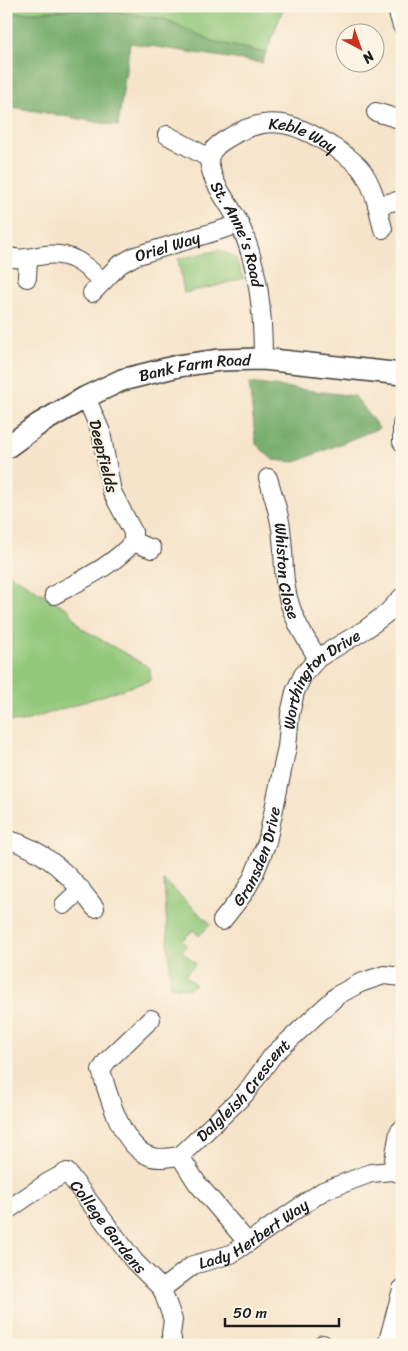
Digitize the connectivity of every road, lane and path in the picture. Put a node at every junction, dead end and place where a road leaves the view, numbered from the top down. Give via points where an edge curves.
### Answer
1 (396, 6) edge
2 (402, 26) edge
3 (376, 112) dead end
4 (402, 118) edge
5 (167, 135) dead end
6 (209, 158) junction
7 (397, 201) dead end
8 (377, 205) junction
9 (240, 224) junction
10 (383, 229) dead end
11 (6, 256) edge
12 (28, 258) junction
13 (27, 278) dead end
14 (263, 360) junction
15 (402, 374) edge
16 (86, 397) junction
17 (402, 424) edge
18 (402, 442) edge
19 (6, 448) edge
20 (268, 478) dead end
21 (133, 542) junction
22 (152, 549) dead end
23 (66, 593) dead end
24 (402, 597) edge
25 (318, 658) junction
26 (280, 786) joint
27 (6, 839) edge
28 (80, 889) junction
29 (64, 905) dead end
30 (95, 908) dead end
31 (222, 920) dead end
32 (402, 976) edge
33 (151, 1019) dead end
34 (402, 1129) edge
35 (180, 1156) junction
36 (397, 1172) edge
37 (6, 1211) edge
38 (248, 1243) junction
39 (162, 1289) junction
40 (402, 1289) edge
41 (394, 1336) edge
42 (173, 1345) edge

1 - 2 street
3 - 4 street
5 - 6 street
6 - 8 street, Keble Way via 212,149 254,125 271,122 289,125 310,132 343,153 360,169
6 - 9 street, St. Anne's Road via 213,178
7 - 8 street
8 - 10 street, Keble Way
9 - 12 street, Oriel Way via 135,256 119,265 97,287 85,265 68,256
9 - 14 street, St. Anne's Road via 257,278 263,322
11 - 12 street, Oriel Way
12 - 13 street
14 - 15 street, Bank Farm Road
14 - 16 street, Bank Farm Road via 220,360 178,366 122,380
16 - 19 street, Bank Farm Road
16 - 21 street, Deepfields via 101,432 112,492 133,532
17 - 18 street
20 - 25 street, Whiston Close via 279,514 286,590 304,638
21 - 22 street
21 - 23 street via 125,552
24 - 25 street, Worthington Drive via 366,629
25 - 26 street, Worthington Drive via 303,675 295,692
26 - 31 street, Gransden Drive via 267,842 256,870 244,893
27 - 28 street via 33,848 48,858
28 - 29 street
28 - 30 street
32 - 35 street, Dalgleish Crescent via 376,978 338,996 273,1054 245,1094
33 - 35 street via 106,1061 101,1070 113,1108 127,1136 139,1150 150,1157
34 - 36 street via 399,1132
35 - 38 street via 197,1183
36 - 38 street, Lady Herbert Way via 371,1173 323,1191
37 - 39 street, College Gardens via 67,1172 134,1261
38 - 39 street, Lady Herbert Way via 231,1254 193,1265
39 - 42 street via 172,1320
40 - 41 street

